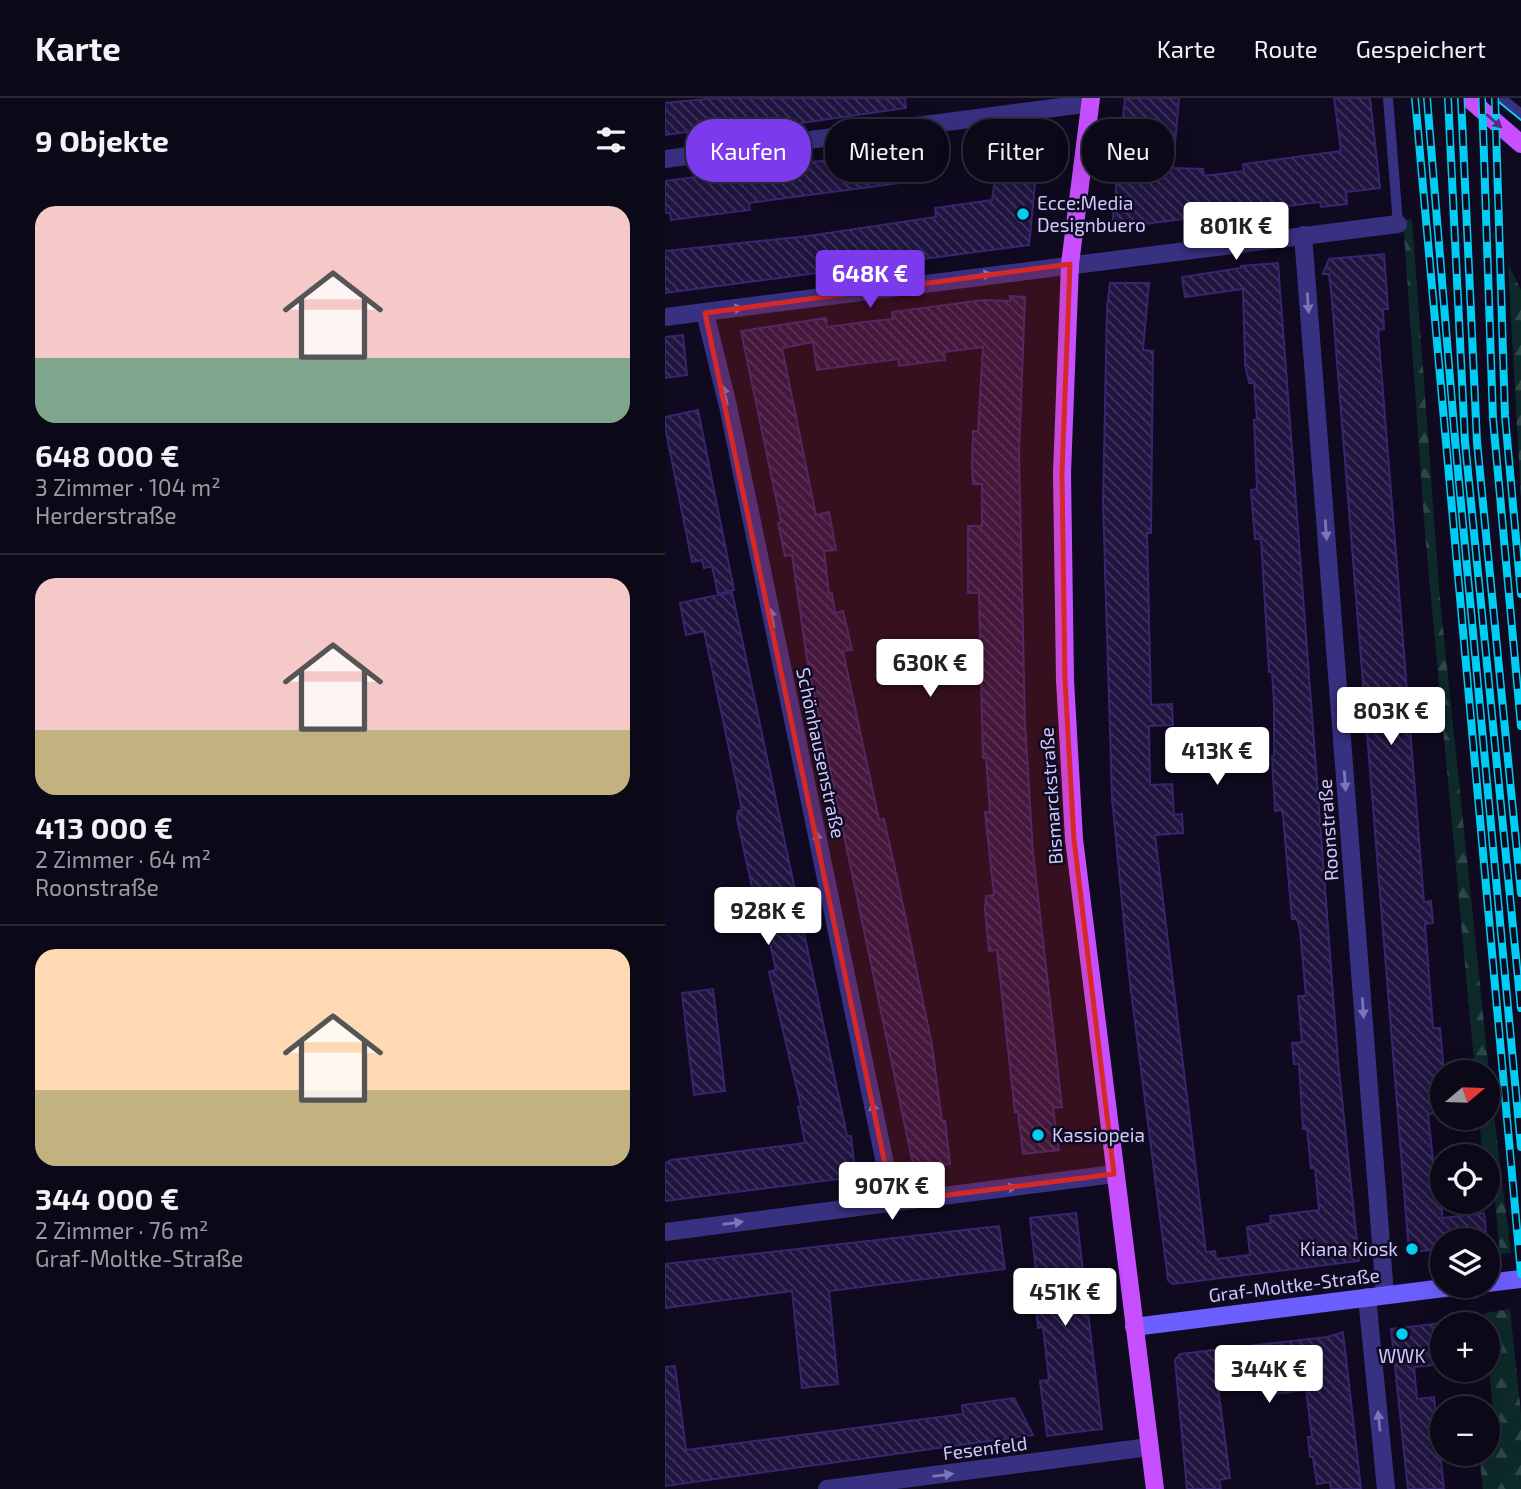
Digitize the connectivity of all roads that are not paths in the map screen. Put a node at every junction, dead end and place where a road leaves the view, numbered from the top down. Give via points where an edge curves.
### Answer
1 (1388, 98) edge
2 (1468, 98) edge
3 (1501, 98) edge
4 (1086, 100) edge
5 (1521, 114) edge
6 (1521, 144) edge
7 (665, 159) edge
8 (1398, 224) joint
9 (1303, 235) junction
10 (1070, 264) junction
11 (705, 313) junction
12 (665, 317) edge
13 (1114, 1174) junction
14 (893, 1202) junction
15 (665, 1232) edge
16 (1521, 1279) edge
17 (1500, 1281) edge
18 (1430, 1290) edge
19 (1385, 1296) junction
20 (1367, 1297) junction
21 (1134, 1327) junction
22 (1149, 1447) junction
23 (827, 1489) edge
24 (1155, 1489) edge
25 (1386, 1489) edge

1 - 8 lane
2 -> 6 main road
3 - 5 lane
4 - 7 street
4 - 10 main road, Bismarckstraße
8 - 9 street
9 - 10 street
9 -> 19 street, Roonstraße
11 -> 10 street
10 - 13 main road, Bismarckstraße via 1062,473 1065,680 1074,839
11 - 12 street
14 -> 11 street, Schönhausenstraße
14 -> 13 street
13 - 21 main road, Bismarckstraße
15 -> 14 street
16 - 17 main road
18 - 19 main road, Graf-Moltke-Straße
19 - 20 main road, Graf-Moltke-Straße
20 - 21 main road, Graf-Moltke-Straße
25 -> 20 street
21 - 22 main road, Bismarckstraße
23 -> 22 street, Fesenfeld
22 - 24 main road, Bismarckstraße

